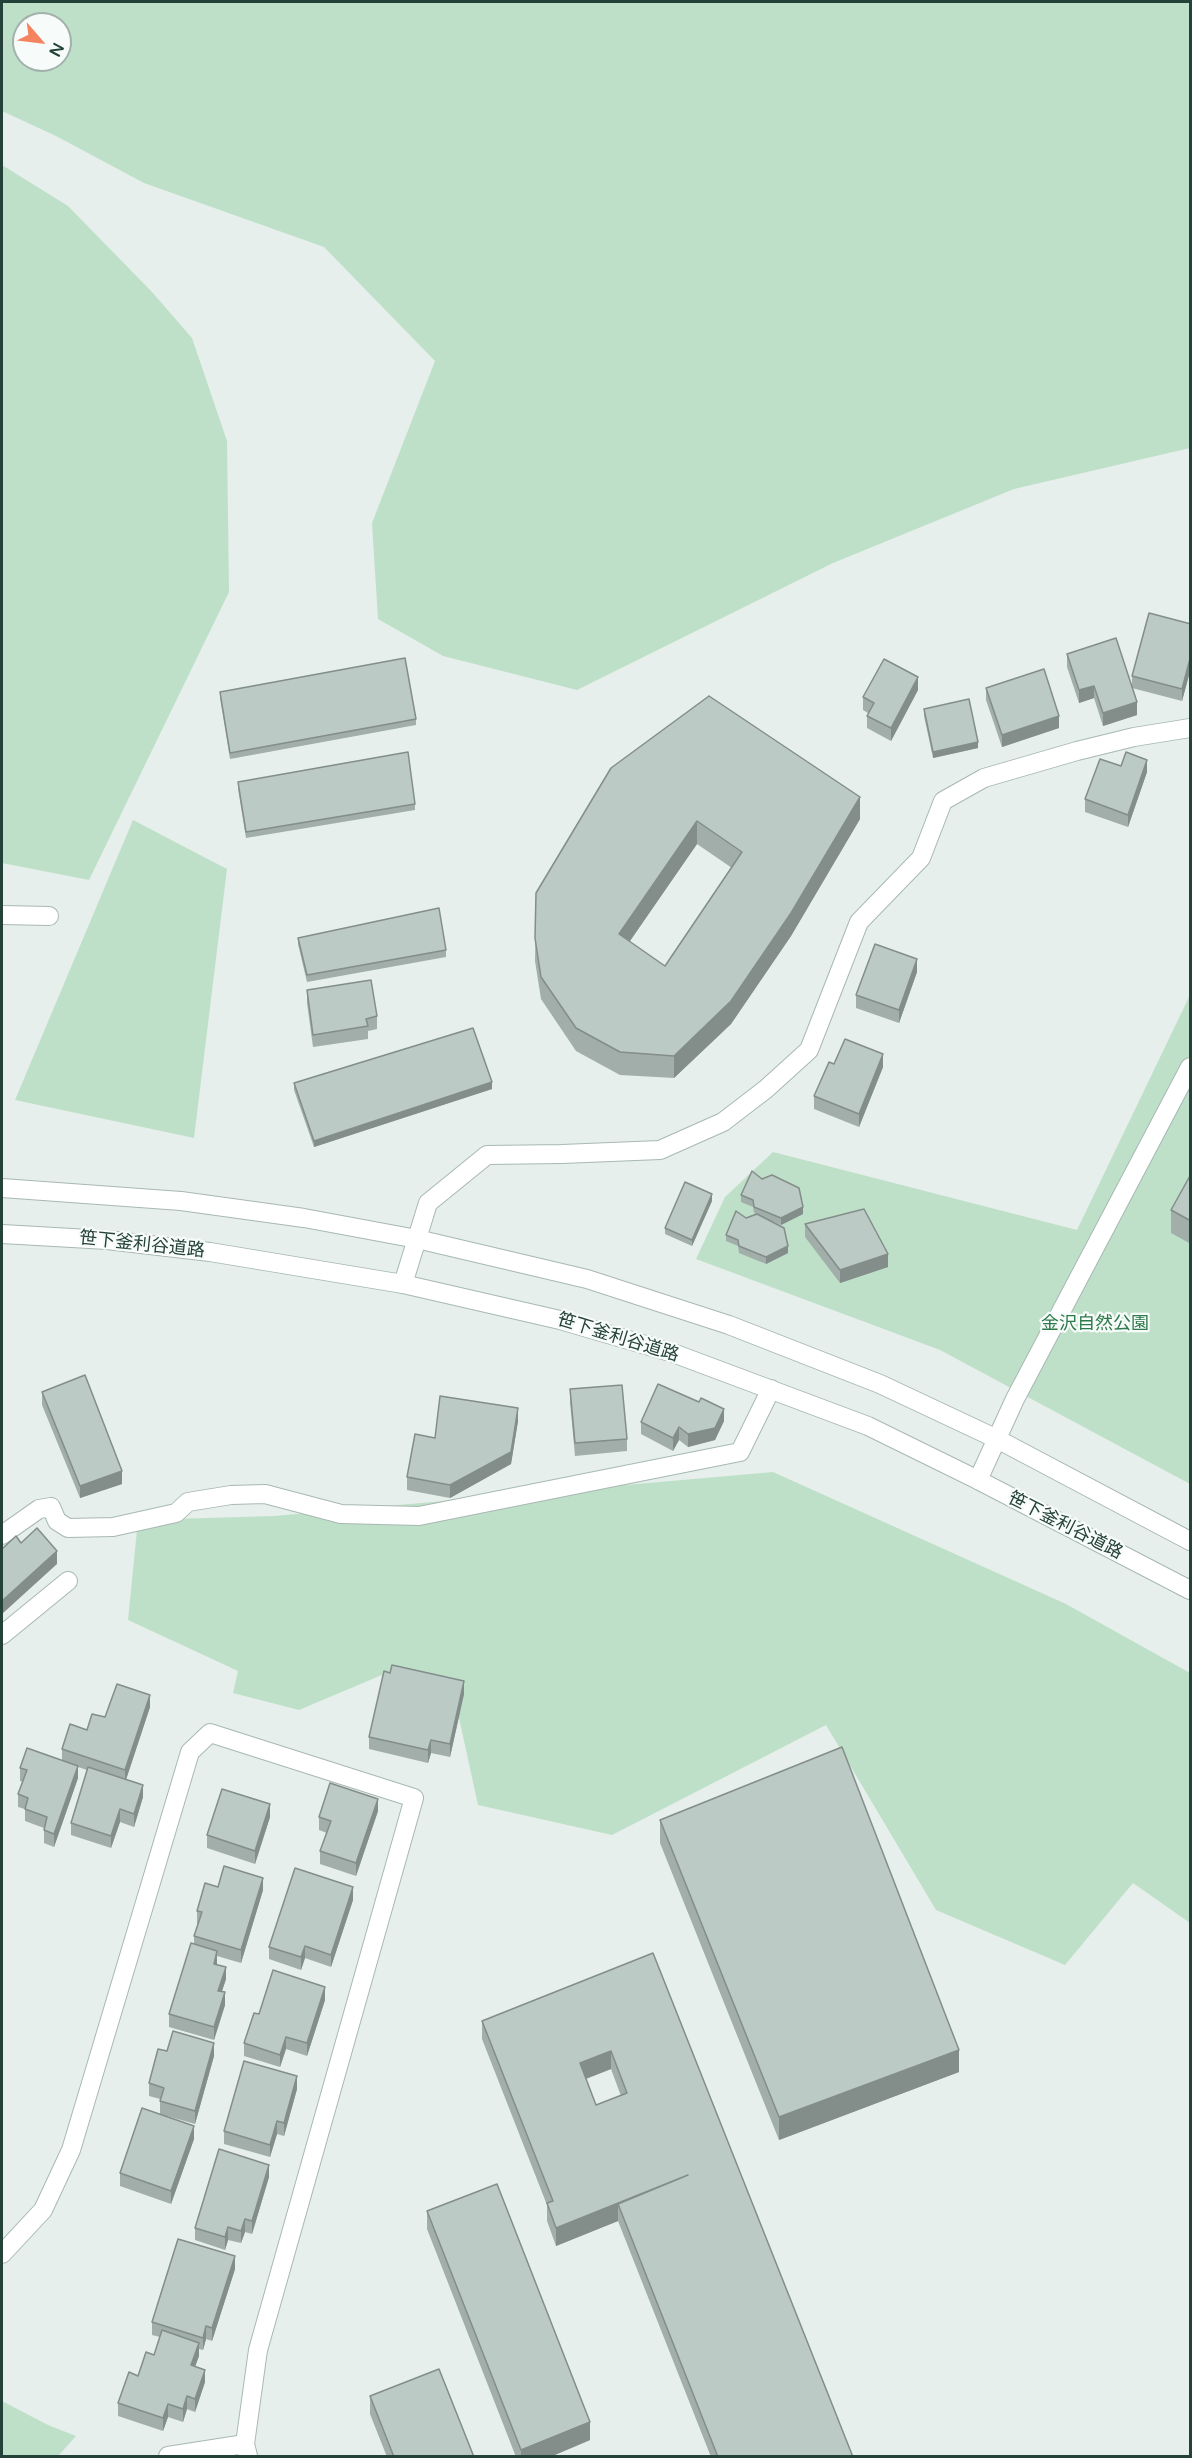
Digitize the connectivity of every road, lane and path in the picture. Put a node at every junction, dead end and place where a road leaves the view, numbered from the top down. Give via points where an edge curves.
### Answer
1 (1191, 728) edge
2 (2, 915) edge
3 (49, 916) dead end
4 (1191, 1067) edge
5 (2, 1188) edge
6 (2, 1234) edge
7 (417, 1239) junction
8 (403, 1284) junction
9 (771, 1389) junction
10 (997, 1439) junction
11 (978, 1480) junction
12 (2, 1535) edge
13 (1191, 1541) edge
14 (68, 1581) dead end
15 (1191, 1590) edge
16 (2, 1635) edge
17 (2, 2254) edge
18 (246, 2450) edge
19 (168, 2457) edge

1 - 7 street via 1111,743 984,778 942,801 921,858 859,922 809,1050 766,1089 723,1122 660,1150 487,1155 428,1203
2 - 3 street
4 - 10 street
5 - 7 street via 181,1201
6 - 8 street, 笹下釜利谷道路 via 107,1240 210,1252
7 - 8 street
7 - 10 street via 587,1279 729,1325 880,1384
8 - 9 street, 笹下釜利谷道路 via 560,1320 673,1353
9 - 11 street, 笹下釜利谷道路 via 868,1426
9 - 12 street via 740,1452 419,1516 341,1514 265,1494 231,1495 188,1502 176,1513 113,1527 68,1528 57,1521 51,1507 39,1509
10 - 11 street
10 - 13 street
11 - 15 street, 笹下釜利谷道路
14 - 16 street
17 - 18 street via 43,2210 71,2150 190,1752 210,1733 414,1798 258,2350
18 - 19 street

